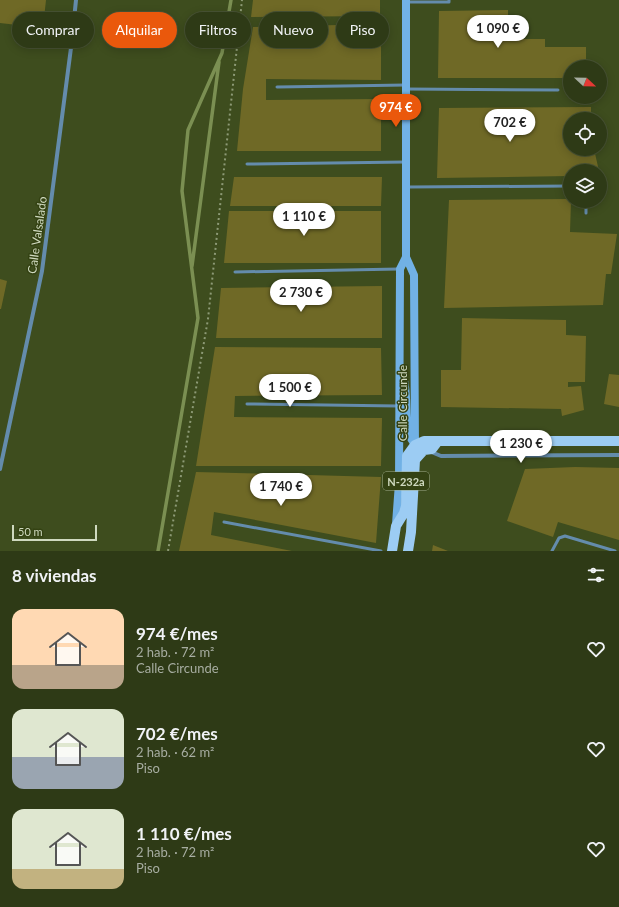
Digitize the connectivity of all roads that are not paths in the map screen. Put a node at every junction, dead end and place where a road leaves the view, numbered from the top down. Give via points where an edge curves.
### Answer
1 (76, 0) edge
2 (449, 0) edge
3 (406, 1) edge
4 (277, 87) dead end
5 (406, 87) junction
6 (558, 90) dead end
7 (406, 162) junction
8 (247, 164) dead end
9 (563, 186) edge
10 (406, 187) junction
11 (586, 208) edge
12 (586, 213) dead end
13 (406, 257) junction
14 (400, 269) junction
15 (235, 272) dead end
16 (400, 368) junction
17 (246, 404) dead end
18 (400, 406) junction
19 (619, 441) edge
20 (420, 450) junction
21 (619, 456) edge
22 (0, 469) edge
23 (224, 522) dead end
24 (396, 526) junction
25 (380, 551) edge
26 (392, 551) edge
27 (408, 551) edge
28 (552, 551) edge
29 (615, 551) edge

1 - 22 street, Calle Valsalado via 42,271
2 - 3 lane
3 - 5 main road, Calle Circunde
4 - 5 lane
5 - 6 lane
5 - 7 main road, Calle Circunde
7 - 8 lane
7 - 10 main road, Calle Circunde
9 - 10 lane
10 - 13 main road, Calle Circunde
11 - 12 lane
13 - 14 main road, Calle Circunde
13 - 20 main road, Calle Circunde via 414,275 415,431
14 - 15 lane
14 - 16 main road, Calle Circunde
16 - 18 main road, Calle Circunde
16 - 20 main road via 406,390 408,435
17 - 18 lane
18 - 24 main road, Calle Circunde
19 - 20 main road via 438,441
20 - 21 street via 441,456
20 - 24 main road, N-232a via 407,456 406,506
20 - 27 main road, N-232a
23 - 25 lane
24 - 26 main road, Calle Circunde / N-232a
28 - 29 lane via 559,538 565,536

